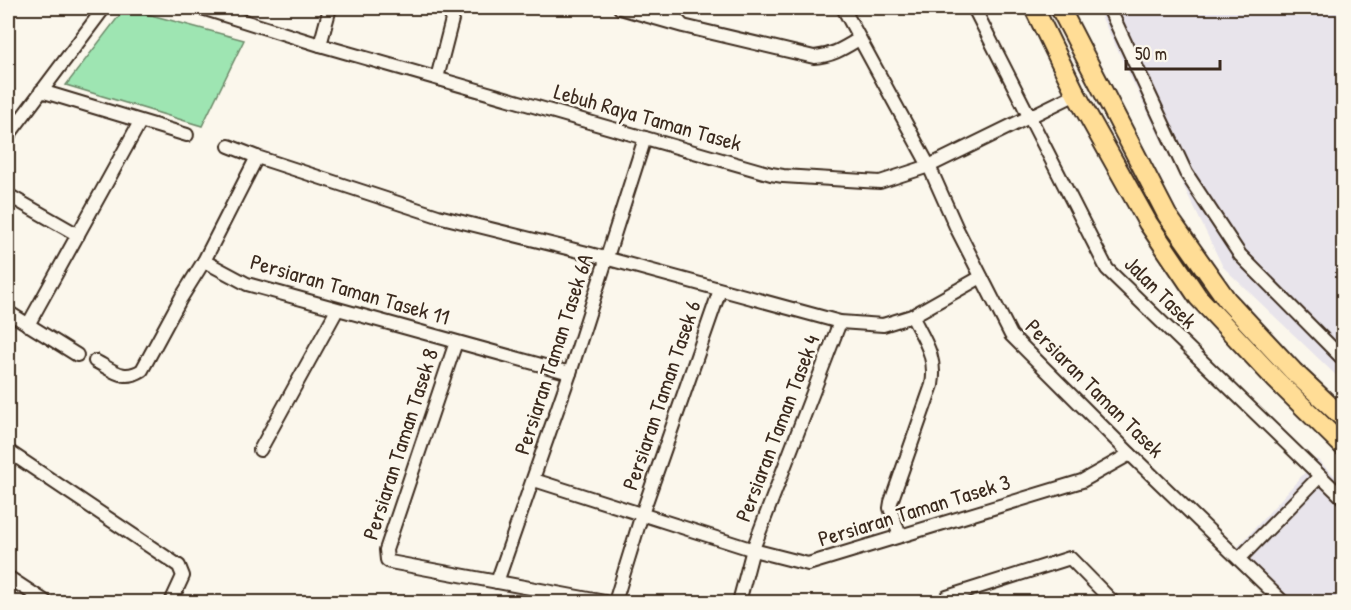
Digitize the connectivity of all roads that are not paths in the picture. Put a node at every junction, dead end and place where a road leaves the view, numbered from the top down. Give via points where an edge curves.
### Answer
1 (104, 8) edge
2 (202, 8) edge
3 (330, 8) edge
4 (455, 8) edge
5 (620, 8) edge
6 (667, 8) edge
7 (843, 8) edge
8 (974, 8) edge
9 (1034, 8) edge
10 (1060, 8) edge
11 (1109, 8) edge
12 (683, 26) junction
13 (859, 39) junction
14 (320, 45) junction
15 (437, 78) junction
16 (40, 91) junction
17 (1077, 94) junction
18 (1029, 117) junction
19 (140, 122) junction
20 (187, 135) dead end
21 (8, 136) edge
22 (645, 138) junction
23 (229, 146) dead end
24 (257, 157) junction
25 (929, 166) junction
26 (8, 195) edge
27 (78, 235) junction
28 (607, 259) junction
29 (204, 261) junction
30 (981, 277) junction
31 (720, 290) junction
32 (337, 310) junction
33 (8, 312) edge
34 (912, 316) junction
35 (840, 322) junction
36 (28, 325) junction
37 (456, 342) junction
38 (77, 355) dead end
39 (1344, 360) edge
40 (95, 361) dead end
41 (570, 373) junction
42 (1344, 419) edge
43 (1344, 447) edge
44 (260, 450) dead end
45 (8, 452) edge
46 (1130, 454) junction
47 (1320, 477) junction
48 (534, 480) junction
49 (1344, 499) edge
50 (642, 514) junction
51 (900, 536) junction
52 (753, 549) junction
53 (1239, 559) junction
54 (8, 578) edge
55 (497, 582) junction
56 (46, 603) edge
57 (171, 603) edge
58 (604, 603) edge
59 (615, 603) edge
60 (739, 603) edge
61 (952, 603) edge
62 (1113, 603) edge
63 (1284, 603) edge

1 - 16 street
2 - 14 street, Lebuh Raya Taman Tasek
3 - 14 street
4 - 15 street
5 - 12 street
6 - 12 street
7 - 13 street, Persiaran Taman Tasek
8 - 18 street, Jalan Tasek
9 - 17 main road
10 - 42 main road via 1167,215 1227,300
11 - 39 street via 1186,173 1240,255
12 - 13 street via 814,57 836,53
13 - 25 street, Persiaran Taman Tasek
14 - 15 street, Lebuh Raya Taman Tasek
15 - 22 street, Lebuh Raya Taman Tasek
16 - 19 street
16 - 21 street
17 - 18 street, Lebuh Raya Taman Tasek
17 - 43 main road via 1148,223 1198,297
18 - 25 street, Lebuh Raya Taman Tasek
18 - 47 street, Jalan Tasek via 1107,269
19 - 20 street
19 - 27 street
22 - 25 street, Lebuh Raya Taman Tasek via 783,176 880,182
22 - 28 street, Persiaran Taman Tasek 6A
23 - 24 street
24 - 28 street via 438,216
24 - 29 street
25 - 30 street, Persiaran Taman Tasek
26 - 27 street
27 - 36 street
28 - 31 street
28 - 41 street, Persiaran Taman Tasek 6A
29 - 32 street, Persiaran Taman Tasek 11 via 248,284
29 - 40 street via 142,370 133,376 123,376
30 - 34 street
30 - 46 street, Persiaran Taman Tasek via 1011,335
31 - 35 street
31 - 50 street, Persiaran Taman Tasek 6
32 - 37 street, Persiaran Taman Tasek 11
32 - 44 street
33 - 36 street
34 - 35 street via 883,325
34 - 51 street via 932,356 934,374 891,502
35 - 52 street, Persiaran Taman Tasek 4
36 - 38 street
37 - 41 street, Persiaran Taman Tasek 11
37 - 55 street, Persiaran Taman Tasek 8 via 386,550 387,560
41 - 48 street, Persiaran Taman Tasek 6A
45 - 57 street via 179,566 183,576
46 - 51 street, Persiaran Taman Tasek 3 via 1082,481
46 - 53 street, Persiaran Taman Tasek
47 - 49 street, Jalan Tasek
47 - 53 street
48 - 50 street, Persiaran Taman Tasek 3
48 - 55 street, Persiaran Taman Tasek 6A
50 - 52 street, Persiaran Taman Tasek 3
50 - 59 street, Persiaran Taman Tasek 6
51 - 52 street, Persiaran Taman Tasek 3 via 808,564
52 - 60 street, Persiaran Taman Tasek 4
53 - 63 street, Persiaran Taman Tasek
54 - 56 street
55 - 58 street
61 - 62 street via 948,597 1070,558

